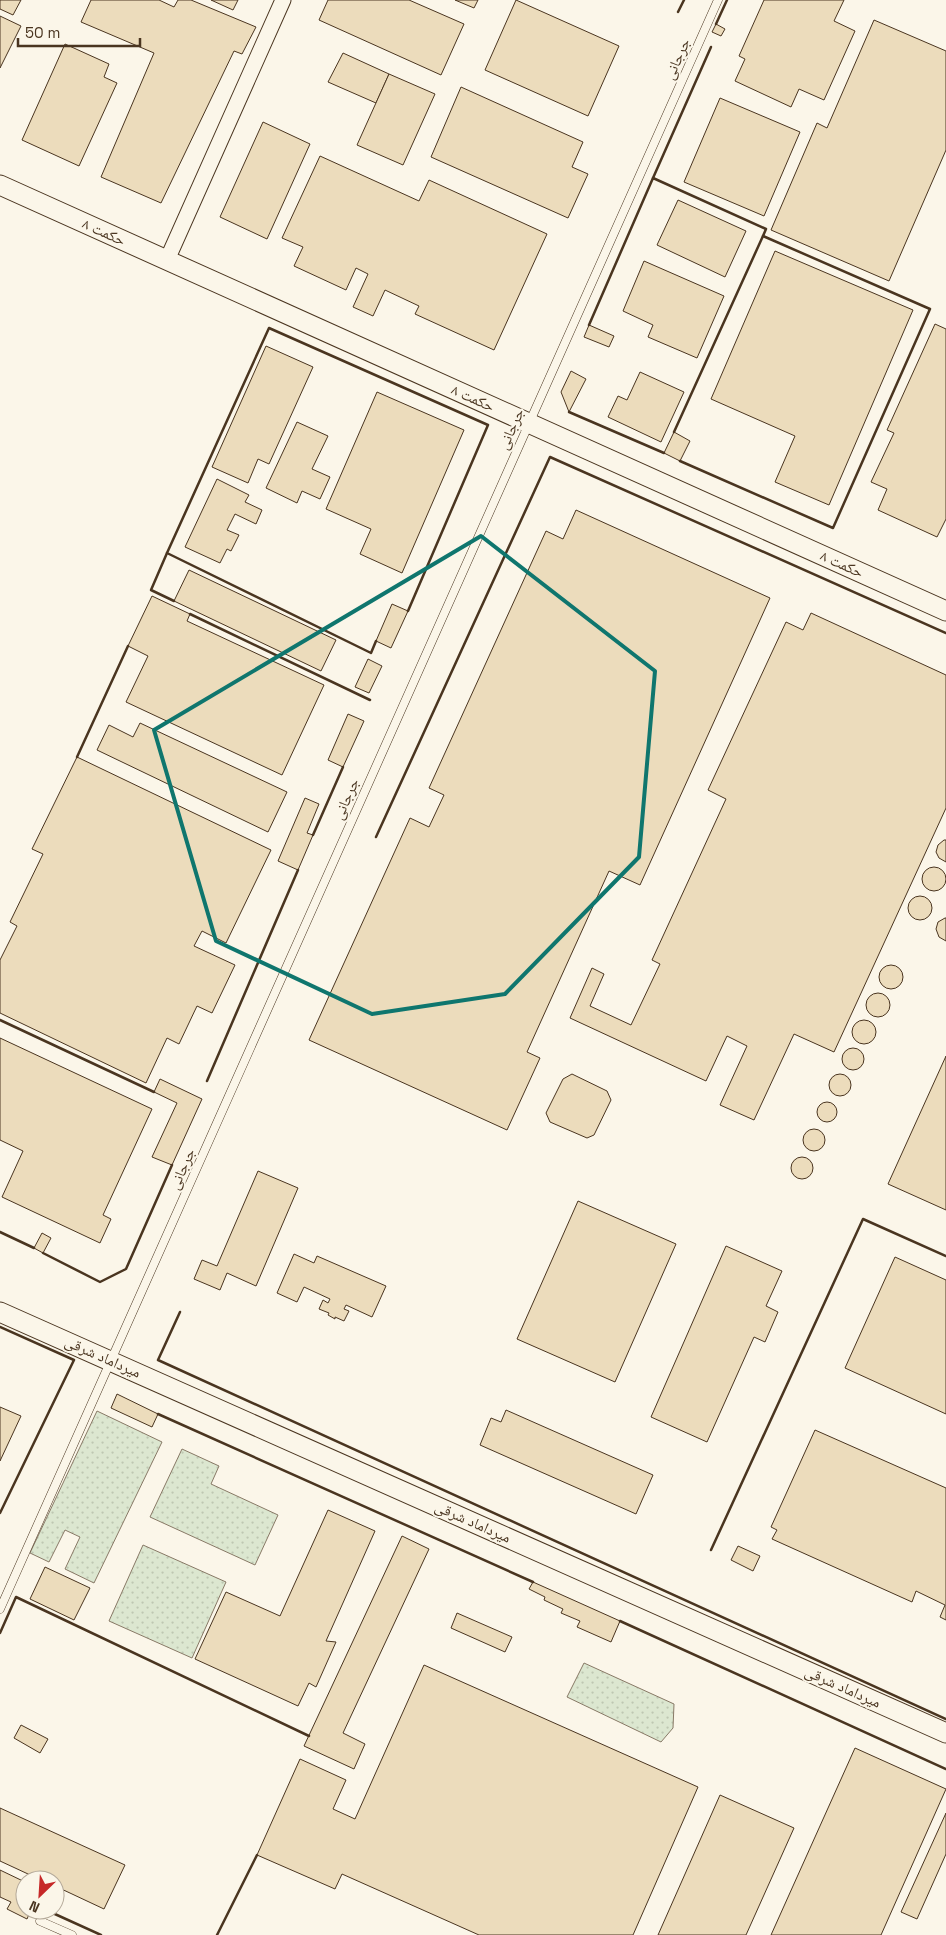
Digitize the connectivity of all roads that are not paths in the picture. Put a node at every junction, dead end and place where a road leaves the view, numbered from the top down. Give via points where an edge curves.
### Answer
1 (283, 0) edge
2 (718, 0) edge
3 (0, 185) edge
4 (167, 260) junction
5 (529, 423) junction
6 (946, 611) edge
7 (0, 1312) edge
8 (111, 1361) junction
9 (0, 1609) edge
10 (946, 1733) edge
11 (40, 1921) dead end
12 (72, 1935) edge

1 - 4 street
2 - 5 lane, جرجانی
3 - 4 street, حکمت ۸
4 - 5 street, حکمت ۸
5 - 6 street, حکمت ۸
5 - 8 lane, جرجانی
7 - 8 street, میرداماد شرقی
8 - 9 lane, جرجانی
8 - 10 street, میرداماد شرقی
11 - 12 lane

